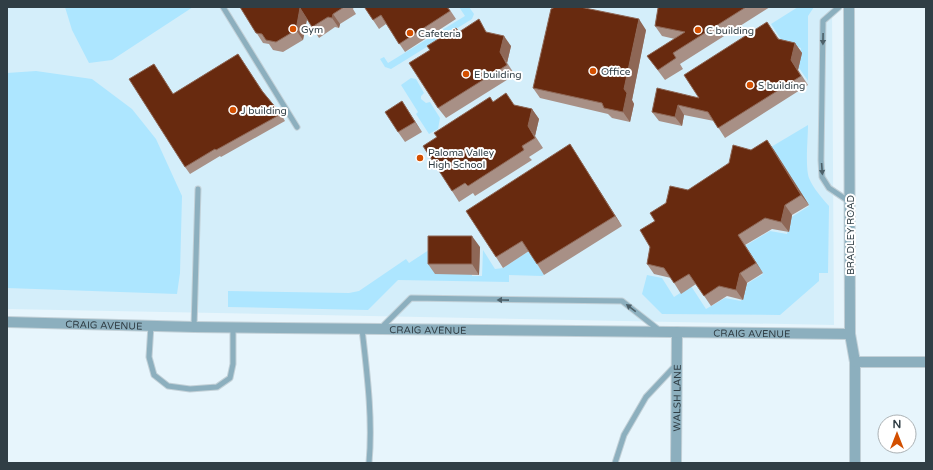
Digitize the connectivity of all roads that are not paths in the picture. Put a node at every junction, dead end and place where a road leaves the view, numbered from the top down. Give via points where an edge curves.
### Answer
1 (223, 7) edge
2 (839, 7) edge
3 (849, 7) edge
4 (297, 127) dead end
5 (198, 190) dead end
6 (850, 202) junction
7 (7, 322) edge
8 (151, 326) junction
9 (194, 326) junction
10 (233, 327) junction
11 (362, 329) junction
12 (380, 329) junction
13 (662, 332) junction
14 (677, 332) junction
15 (850, 334) junction
16 (855, 362) junction
17 (926, 362) edge
18 (677, 364) junction
19 (369, 463) edge
20 (615, 463) edge
21 (676, 463) edge
22 (855, 463) edge

1 - 4 lane
2 -> 6 lane via 823,21 821,160 822,177 829,188
3 - 6 street, BRADLEY ROAD
5 - 9 lane
6 - 15 street, BRADLEY ROAD
7 - 8 street, CRAIG AVENUE
8 - 9 street, CRAIG AVENUE
8 - 10 lane via 149,357 154,375 168,386 190,389 217,387 230,378 233,364
9 - 10 street, CRAIG AVENUE
10 - 11 street, CRAIG AVENUE
11 - 12 street, CRAIG AVENUE
11 - 19 lane via 371,439
12 - 13 street, CRAIG AVENUE
13 -> 12 lane via 622,301 411,298
13 - 14 street, CRAIG AVENUE
14 - 15 street, CRAIG AVENUE
14 - 18 street, WALSH LANE
15 - 16 street, BRADLEY ROAD
16 - 17 street
16 - 22 street, BRADLEY ROAD
18 - 20 lane via 646,397 624,435
18 - 21 street, WALSH LANE

